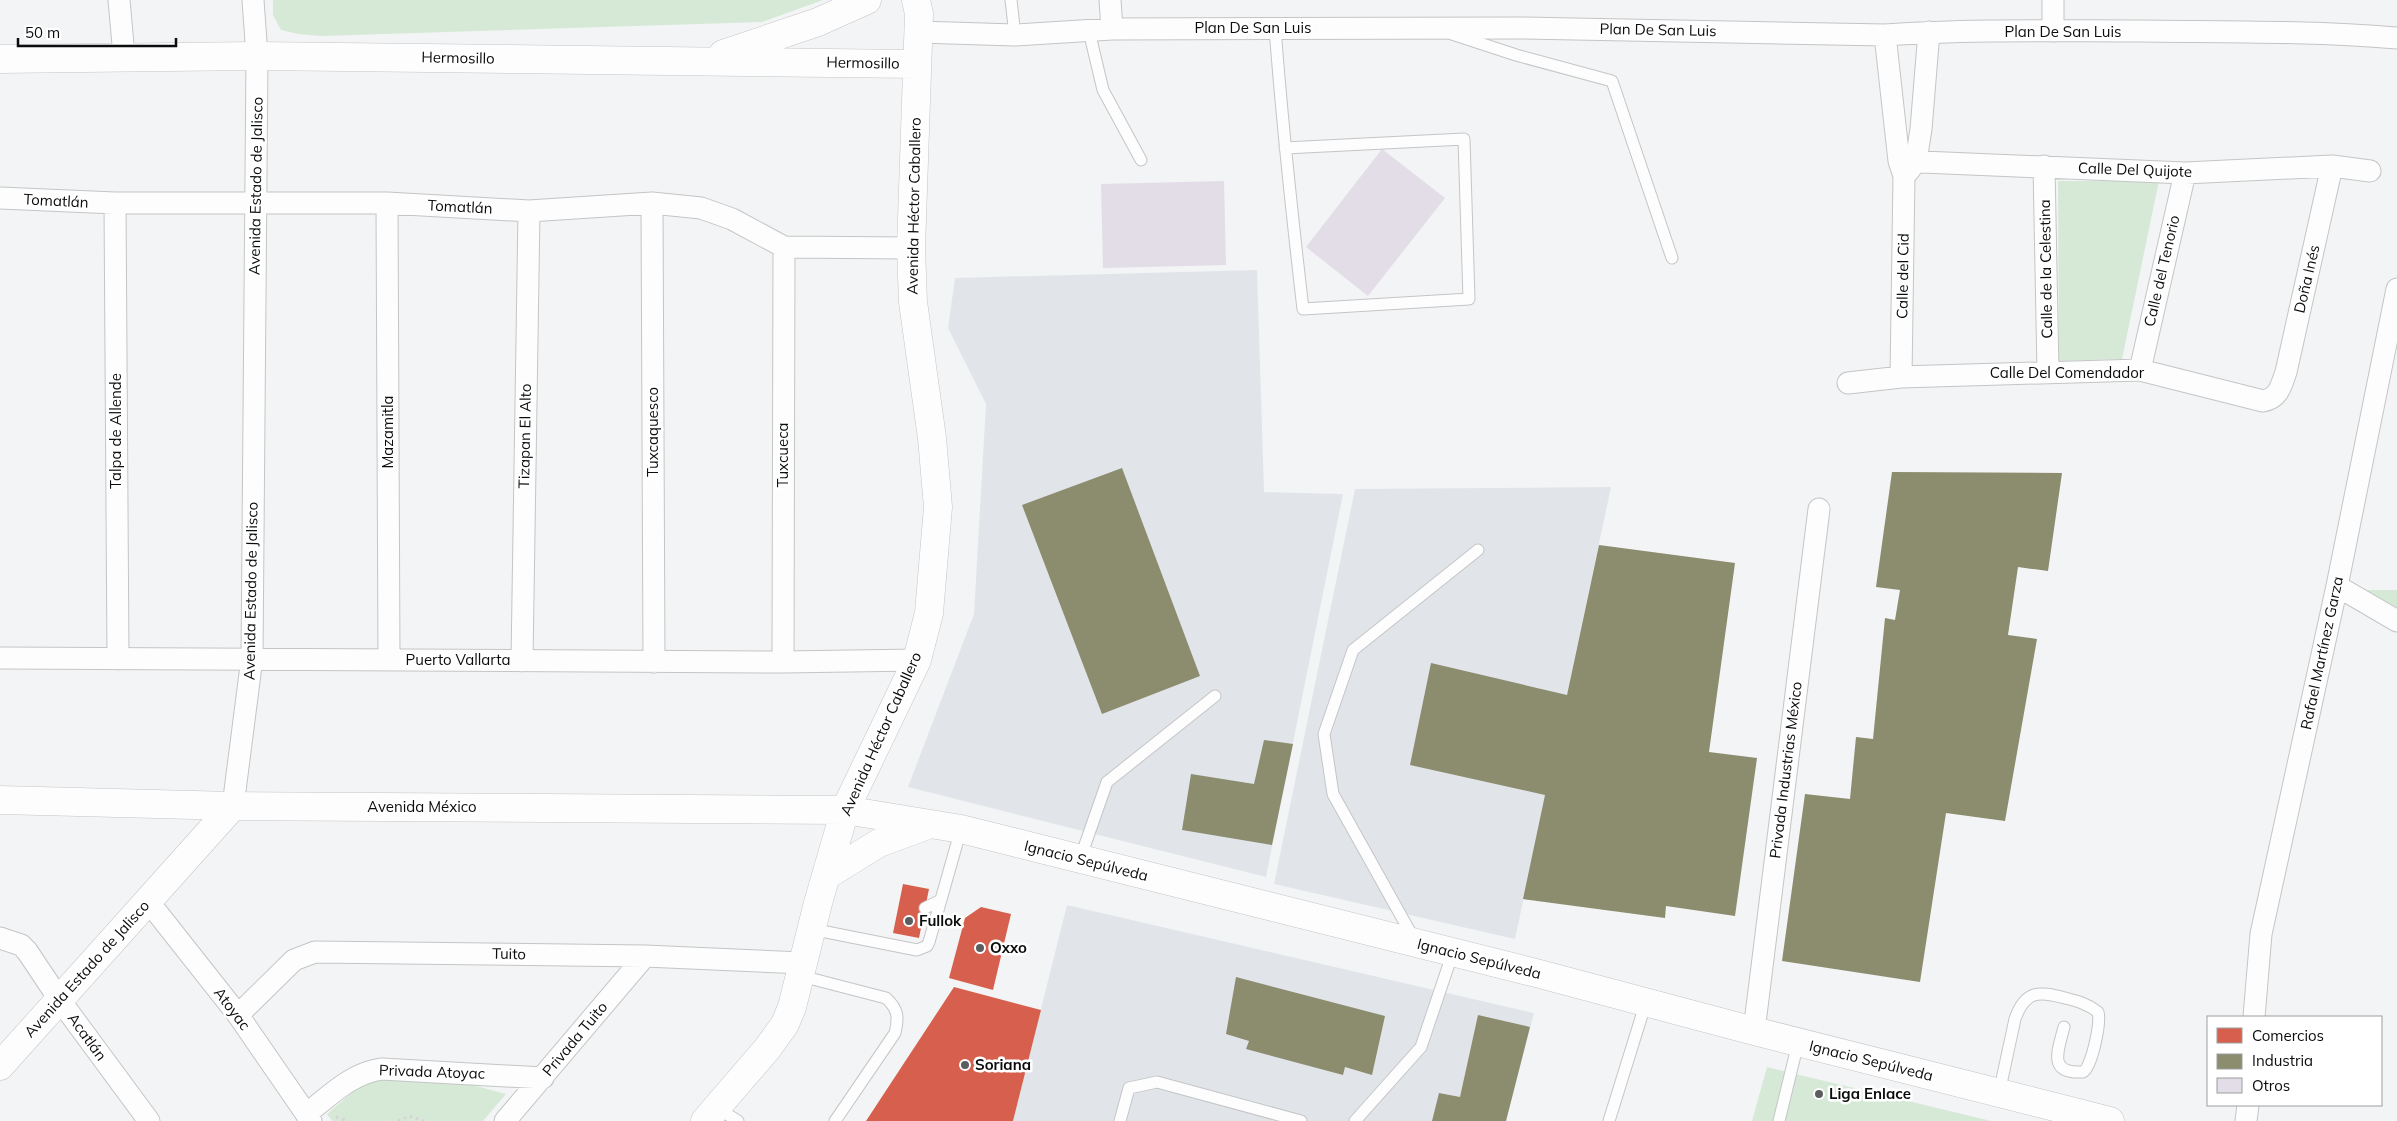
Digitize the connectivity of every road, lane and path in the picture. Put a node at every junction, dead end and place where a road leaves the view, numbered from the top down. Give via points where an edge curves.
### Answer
1 (119, 0) edge
2 (253, 0) edge
3 (867, 0) edge
4 (1010, 0) edge
5 (1110, 0) edge
6 (2053, 0) edge
7 (920, 12) edge
8 (1275, 28) junction
9 (1434, 28) junction
10 (1112, 29) junction
11 (1089, 31) junction
12 (2053, 31) junction
13 (1928, 32) junction
14 (1015, 35) junction
15 (1885, 35) junction
16 (2397, 38) edge
17 (124, 56) junction
18 (257, 56) junction
19 (0, 58) edge
20 (700, 61) junction
21 (916, 64) junction
22 (1285, 148) junction
23 (1141, 160) dead end
24 (1907, 166) junction
25 (2044, 166) junction
26 (2332, 166) junction
27 (2370, 171) dead end
28 (2185, 173) junction
29 (0, 198) edge
30 (255, 203) junction
31 (387, 203) junction
32 (652, 203) junction
33 (115, 204) junction
34 (529, 211) junction
35 (784, 247) junction
36 (911, 248) junction
37 (1672, 258) dead end
38 (2397, 289) edge
39 (2393, 326) edge
40 (2140, 370) junction
41 (2048, 372) junction
42 (1901, 377) junction
43 (1848, 383) dead end
44 (2280, 391) joint
45 (1819, 509) dead end
46 (1478, 550) dead end
47 (2337, 586) junction
48 (2397, 621) edge
49 (0, 658) edge
50 (118, 658) junction
51 (252, 658) junction
52 (388, 660) junction
53 (917, 660) junction
54 (522, 661) junction
55 (654, 662) junction
56 (783, 662) junction
57 (1215, 696) dead end
58 (0, 800) edge
59 (233, 806) junction
60 (845, 810) junction
61 (932, 824) junction
62 (961, 829) junction
63 (1080, 859) junction
64 (827, 875) junction
65 (942, 900) junction
66 (148, 901) junction
67 (925, 908) dead end
68 (811, 929) junction
69 (0, 938) edge
70 (1416, 943) junction
71 (1453, 952) junction
72 (645, 956) junction
73 (802, 970) junction
74 (59, 999) junction
75 (1646, 1002) junction
76 (238, 1015) junction
77 (2254, 1016) edge
78 (2064, 1027) dead end
79 (1754, 1031) junction
80 (1798, 1042) junction
81 (0, 1066) edge
82 (543, 1078) junction
83 (1999, 1093) junction
84 (2248, 1106) edge
85 (720, 1117) edge
86 (308, 1118) edge
87 (149, 1121) edge
88 (398, 1121) edge
89 (424, 1121) edge
90 (505, 1121) edge
91 (835, 1121) edge
92 (1120, 1121) edge
93 (1301, 1121) edge
94 (1355, 1121) edge
95 (1609, 1121) edge
96 (1779, 1121) edge
97 (2110, 1121) edge
98 (2246, 1121) edge

1 - 17 street
2 - 18 street, Avenida Estado de Jalisco
3 - 20 main road via 818,22
4 - 14 lane
5 - 10 street
6 - 12 street
7 - 14 street, Plan De San Luis
7 - 21 main road, Avenida Héctor Caballero
8 - 9 street, Plan De San Luis
8 - 10 street, Plan De San Luis
8 - 22 lane
9 - 15 street, Plan De San Luis
9 - 37 lane via 1612,81
10 - 11 street, Plan De San Luis
11 - 14 street, Plan De San Luis
11 - 23 lane via 1103,90
12 - 13 street, Plan De San Luis
12 - 16 street, Plan De San Luis via 2331,32
13 - 15 street, Plan De San Luis
13 - 24 street, Calle del Cid via 1922,129
15 - 24 street, Calle del Cid
17 - 18 main road, Hermosillo
17 - 19 main road, Hermosillo
18 - 20 main road, Hermosillo
18 - 30 street, Avenida Estado de Jalisco
20 - 21 main road, Hermosillo
21 - 36 main road, Avenida Héctor Caballero
22 - 22 lane via 1464,139 1469,299 1303,308
24 - 25 street, Calle Del Quijote
24 - 42 street, Calle del Cid
25 - 28 street, Calle Del Quijote
25 - 41 street, Calle de la Celestina
26 - 27 street, Calle Del Quijote
26 - 28 street, Calle Del Quijote
26 - 44 street, Doña Inés
28 - 40 street, Calle del Tenorio
29 - 33 street, Tomatlán
30 - 31 street, Tomatlán
30 - 33 street, Tomatlán
30 - 51 street, Avenida Estado de Jalisco
31 - 34 street, Tomatlán
31 - 52 street, Mazamitla
32 - 34 street, Tomatlán
32 - 35 street, Tomatlán via 701,208 732,219
32 - 55 street, Tuxcaquesco
33 - 50 street, Talpa de Allende
34 - 54 street, Tizapan El Alto
35 - 36 street, Tomatlán
35 - 56 street, Tuxcueca
36 - 53 main road, Avenida Héctor Caballero via 912,302 932,438 938,508 929,613
38 - 39 street, Rafael Martínez Garza
39 - 47 street, Rafael Martínez Garza
40 - 41 street, Calle Del Comendador
40 - 44 street, Calle Del Comendador via 2263,401 2272,400
41 - 42 street, Calle Del Comendador
42 - 43 street, Calle Del Comendador
45 - 79 street, Privada Industrias México
46 - 70 lane via 1353,650 1324,734 1334,794
47 - 48 street
47 - 77 street, Rafael Martínez Garza via 2261,934
49 - 50 street, Puerto Vallarta
50 - 51 street, Puerto Vallarta
51 - 52 street, Puerto Vallarta
51 - 59 street, Avenida Estado de Jalisco
52 - 54 street, Puerto Vallarta
53 - 56 street, Puerto Vallarta
53 - 60 main road, Avenida Héctor Caballero
54 - 55 street, Puerto Vallarta
55 - 56 street, Puerto Vallarta
57 - 63 lane via 1108,782
58 - 59 main road, Avenida México
59 - 60 main road, Avenida México
59 - 66 main road, Avenida Estado de Jalisco
60 - 61 main road, Ignacio Sepúlveda
60 - 64 main road, Avenida Héctor Caballero
61 - 62 main road, Ignacio Sepúlveda
61 - 64 main road via 879,843
62 - 63 main road, Ignacio Sepúlveda
62 - 65 lane
63 - 70 main road, Ignacio Sepúlveda
64 - 68 main road, Avenida Héctor Caballero
65 - 67 lane
65 - 68 lane via 927,946 917,950
66 - 74 main road, Avenida Estado de Jalisco
66 - 76 street, Atoyac
68 - 73 main road, Avenida Héctor Caballero
69 - 74 street, Acatlán via 21,945 27,951
70 - 71 main road, Ignacio Sepúlveda
71 - 75 main road, Ignacio Sepúlveda
71 - 94 lane via 1421,1047
72 - 73 street, Tuito
72 - 76 street, Tuito via 315,952 294,960
72 - 82 street, Privada Tuito
73 - 85 main road, Avenida Héctor Caballero via 785,1024
73 - 91 lane via 886,998 895,1007 899,1020 895,1033
74 - 81 main road, Avenida Estado de Jalisco
74 - 87 street, Acatlán
75 - 79 main road, Ignacio Sepúlveda
75 - 95 lane
76 - 86 street, Atoyac
78 - 83 lane via 2058,1064 2073,1073 2083,1072 2100,1024 2098,1012 2083,1002 2046,992 2030,995 2024,1000 2015,1019
79 - 80 main road, Ignacio Sepúlveda
80 - 83 main road, Ignacio Sepúlveda
80 - 96 lane
82 - 86 street, Privada Atoyac via 371,1070 357,1075
82 - 90 street, Privada Tuito
83 - 97 main road, Ignacio Sepúlveda
84 - 98 street
88 - 89 path via 409,1116
92 - 93 lane via 1129,1088 1157,1082

